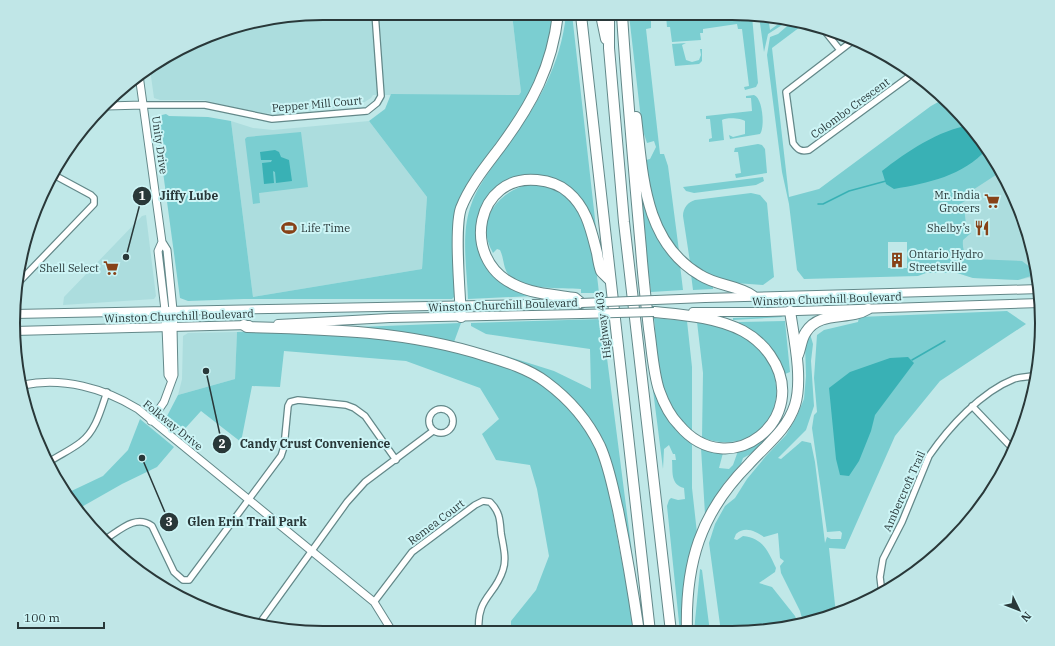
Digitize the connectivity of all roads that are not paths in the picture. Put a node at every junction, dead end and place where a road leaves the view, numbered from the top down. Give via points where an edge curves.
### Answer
1 (376, 20) edge
2 (557, 20) edge
3 (582, 20) edge
4 (602, 20) edge
5 (609, 20) edge
6 (622, 20) edge
7 (829, 36) edge
8 (849, 43) edge
9 (609, 48) junction
10 (624, 49) junction
11 (840, 50) junction
12 (908, 77) edge
13 (140, 82) edge
14 (143, 105) junction
15 (112, 106) edge
16 (58, 177) edge
17 (24, 276) edge
18 (610, 280) junction
19 (1033, 289) edge
20 (753, 296) junction
21 (582, 303) junction
22 (1034, 303) edge
23 (461, 306) junction
24 (868, 309) junction
25 (169, 310) junction
26 (790, 311) junction
27 (654, 312) joint
28 (20, 314) edge
29 (709, 316) junction
30 (461, 317) junction
31 (244, 325) junction
32 (170, 327) junction
33 (20, 331) edge
34 (796, 359) junction
35 (1030, 377) edge
36 (26, 384) edge
37 (107, 392) junction
38 (972, 406) junction
39 (151, 421) junction
40 (434, 431) junction
41 (1009, 445) edge
42 (53, 460) edge
43 (396, 460) junction
44 (249, 500) junction
45 (109, 537) edge
46 (310, 551) junction
47 (881, 587) edge
48 (374, 602) junction
49 (262, 620) edge
50 (389, 626) edge
51 (479, 626) edge
52 (638, 626) edge
53 (649, 626) edge
54 (671, 626) edge
55 (687, 626) edge

1 - 14 street, Pepper Mill Court via 381,96 377,103 367,110 272,119 205,105
2 - 23 highway via 548,65 536,94 472,186 461,209 458,229
3 - 18 highway, Highway 403
4 - 9 highway
5 - 9 highway
6 - 10 highway
7 - 11 street
8 - 11 street, Colombo Crescent
9 - 54 highway via 624,222
10 - 20 highway via 632,83 649,208 657,230 670,250 693,271 719,284 744,290
10 - 29 highway via 643,271 659,389 669,414 687,435 704,446 736,448 754,442 772,425 780,407 782,381 773,359 760,343 737,328
11 - 12 street, Colombo Crescent via 786,92 792,143 798,150 809,150
13 - 14 street, Unity Drive
14 - 15 street
14 - 25 street, Unity Drive via 162,242 167,250
16 - 17 street via 91,195 94,204
18 - 21 highway via 601,271 588,219 580,204 566,190 548,181 531,180 513,183 498,192 487,205 480,226 482,248 491,267 520,287 542,294 575,298
18 - 53 highway, Highway 403
19 - 20 main road, Winston Churchill Boulevard
20 - 21 main road, Winston Churchill Boulevard, bridge
21 - 23 main road, Winston Churchill Boulevard
22 - 24 main road, Winston Churchill Boulevard
23 - 25 main road, Winston Churchill Boulevard
23 - 30 highway
24 - 26 main road, Winston Churchill Boulevard
24 - 34 highway via 860,314 828,317 814,323 805,334
25 - 28 main road, Winston Churchill Boulevard
25 - 32 main road
26 - 29 main road, Winston Churchill Boulevard
26 - 34 highway
27 - 29 highway
27 - 30 main road, Winston Churchill Boulevard, bridge
30 - 31 main road, Winston Churchill Boulevard
31 - 32 main road, Winston Churchill Boulevard
31 - 52 highway via 399,335 459,347 497,359 546,382 576,408 600,446 612,483
32 - 33 main road, Winston Churchill Boulevard
32 - 39 street via 168,375 172,380 164,402
34 - 55 highway via 797,392 789,419 774,439 724,492 710,513 699,537 690,572
35 - 38 street, Ambercroft Trail via 1015,379
36 - 37 street, Folkway Drive via 67,384
37 - 39 street, Folkway Drive via 134,407
37 - 42 street via 90,434 82,442
38 - 41 street
38 - 47 street, Ambercroft Trail via 929,456 902,522 883,559
39 - 44 street, Folkway Drive
40 - 40 street via 441,434 451,428 452,416 446,411 432,413 429,421
40 - 43 street
43 - 44 street via 365,416 354,408 346,404 298,400 290,402 281,456
43 - 46 street via 365,482
44 - 45 street via 190,580 183,580 174,572 152,526 146,522 136,521
44 - 46 street, Folkway Drive
46 - 48 street, Folkway Drive
46 - 49 street
48 - 50 street, Folkway Drive
48 - 51 street, Remea Court via 412,552 475,504 490,502 499,513 505,563 499,578 482,604

